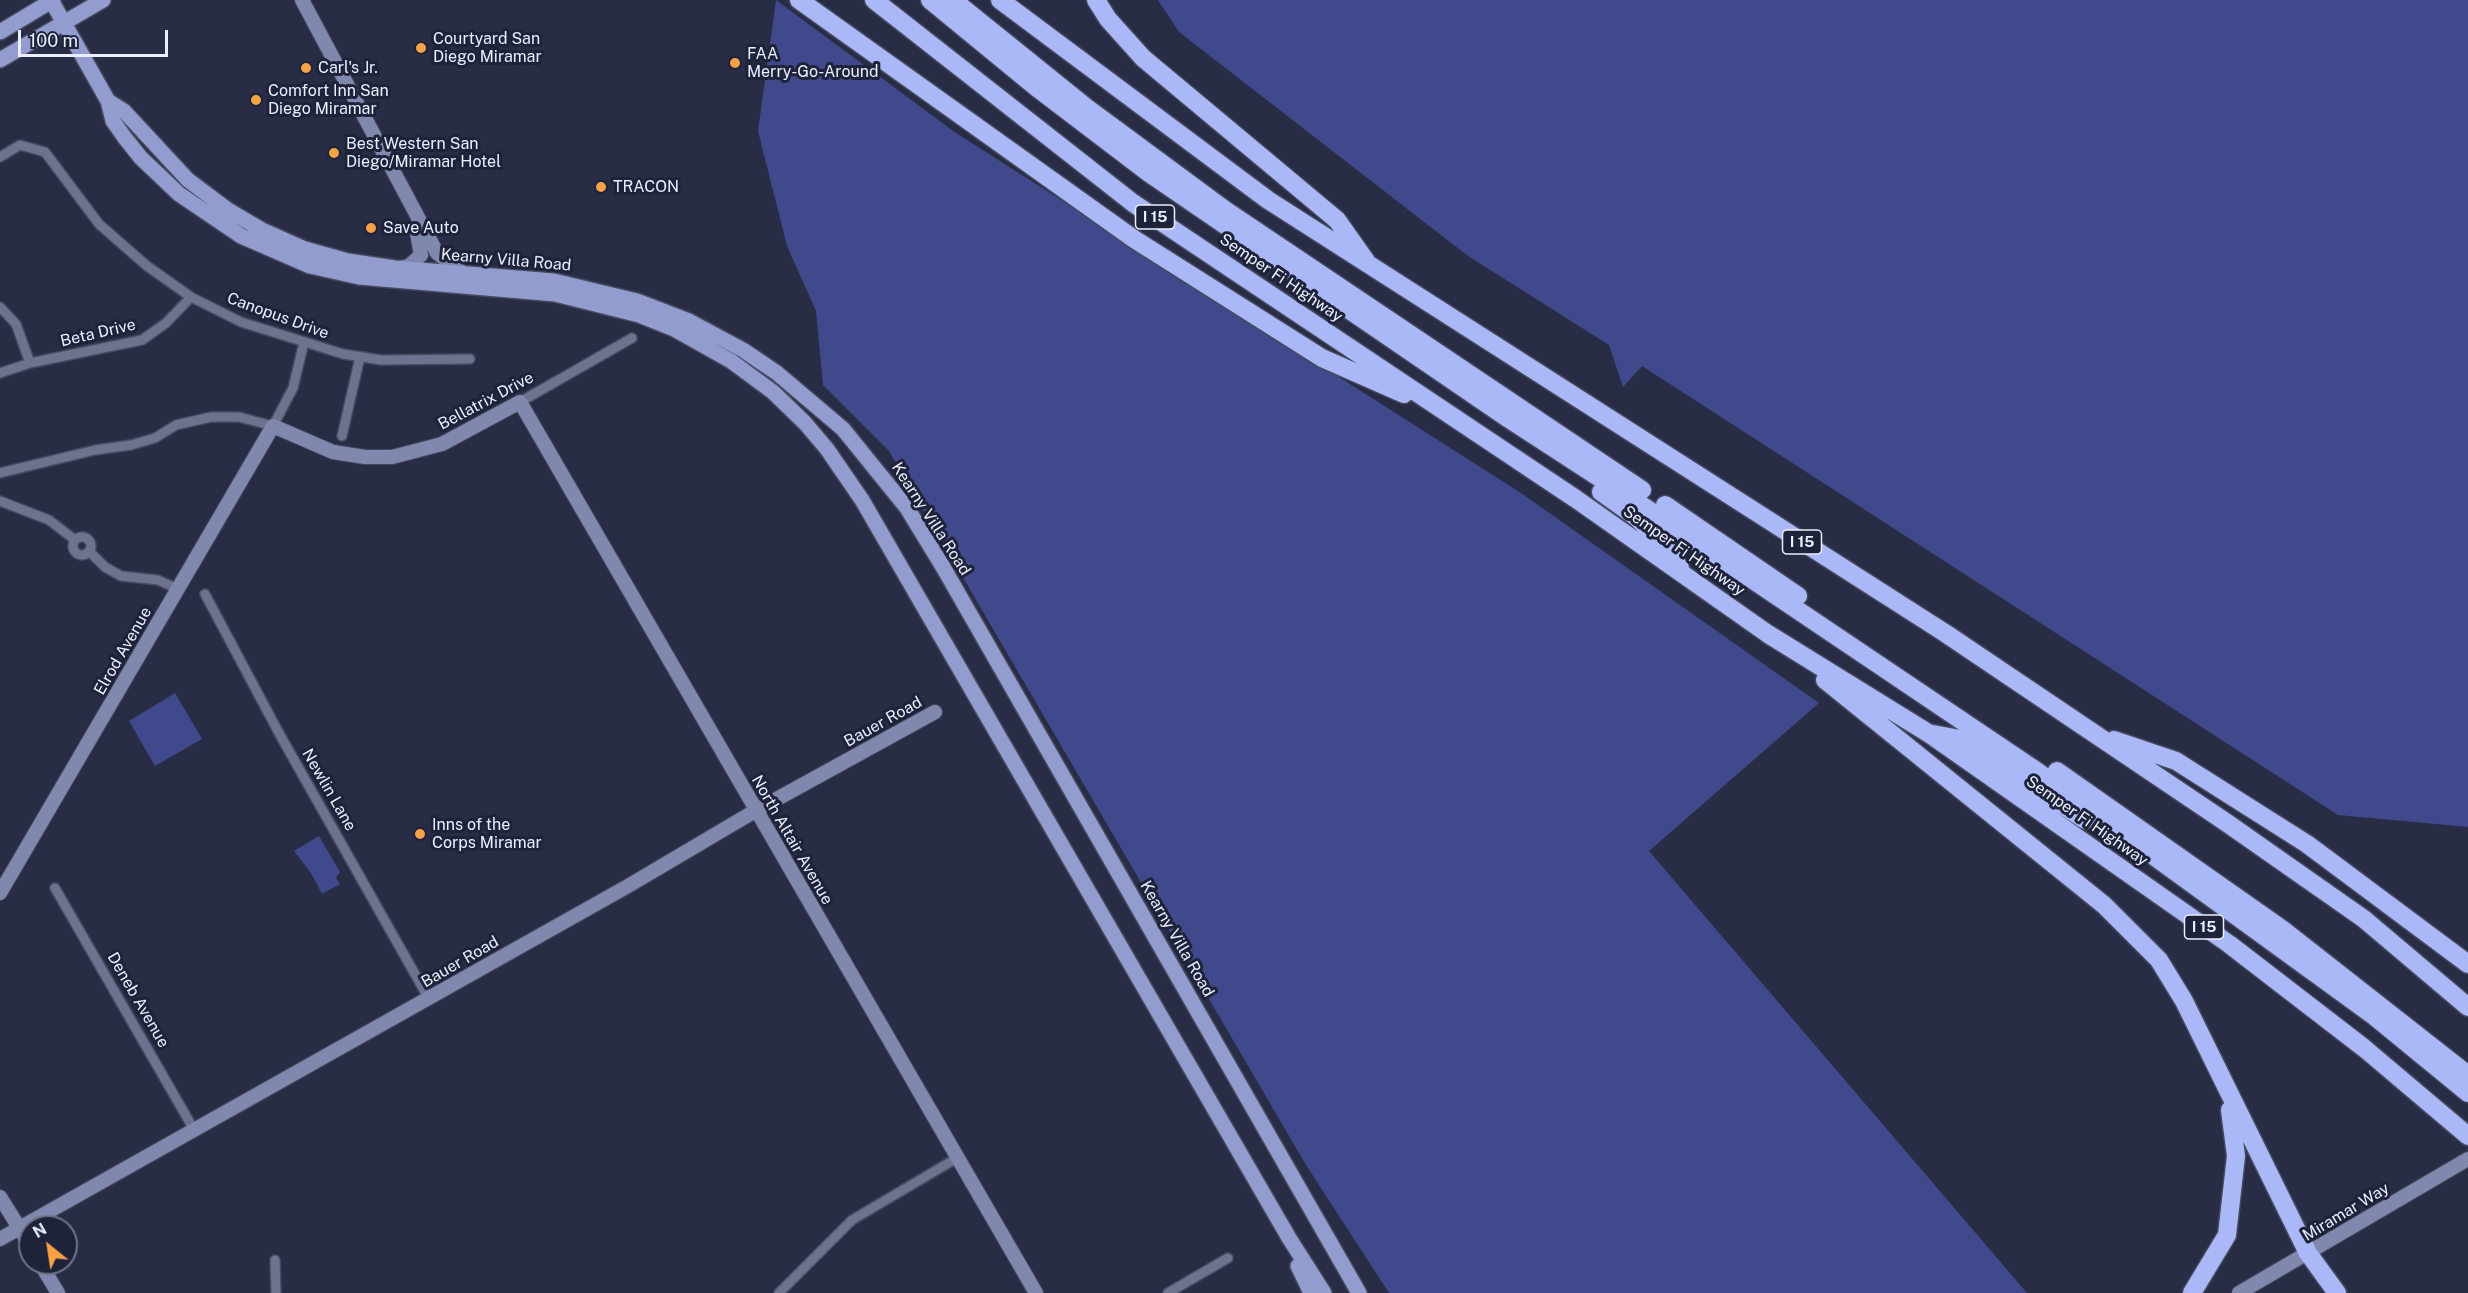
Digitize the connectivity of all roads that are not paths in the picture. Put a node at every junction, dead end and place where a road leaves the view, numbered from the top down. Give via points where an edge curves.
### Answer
1 (52, 0) edge
2 (103, 0) edge
3 (302, 0) edge
4 (799, 0) edge
5 (874, 0) edge
6 (930, 0) edge
7 (953, 0) edge
8 (1000, 0) edge
9 (1096, 0) edge
10 (64, 22) junction
11 (0, 32) edge
12 (0, 60) edge
13 (108, 101) junction
14 (0, 157) edge
15 (412, 210) junction
16 (395, 268) junction
17 (1372, 270) junction
18 (463, 273) junction
19 (191, 297) junction
20 (0, 307) edge
21 (632, 338) dead end
22 (304, 342) junction
23 (360, 357) junction
24 (470, 359) dead end
25 (30, 363) junction
26 (0, 373) edge
27 (520, 402) junction
28 (1449, 414) junction
29 (273, 426) junction
30 (342, 436) dead end
31 (1541, 439) junction
32 (0, 473) edge
33 (0, 501) edge
34 (1686, 577) junction
35 (178, 589) junction
36 (205, 594) dead end
37 (1768, 634) junction
38 (936, 712) dead end
39 (1928, 733) junction
40 (2093, 733) junction
41 (755, 811) junction
42 (2182, 875) junction
43 (55, 888) dead end
44 (0, 893) edge
45 (2468, 964) edge
46 (429, 999) junction
47 (2468, 1007) edge
48 (2468, 1075) edge
49 (2224, 1085) junction
50 (2468, 1093) edge
51 (193, 1128) junction
52 (2468, 1136) edge
53 (957, 1158) junction
54 (2468, 1159) edge
55 (0, 1197) edge
56 (42, 1215) edge
57 (18, 1225) edge
58 (18, 1229) edge
59 (1289, 1238) junction
60 (0, 1239) edge
61 (2308, 1253) junction
62 (1228, 1258) dead end
63 (275, 1260) dead end
64 (47, 1275) edge
65 (1356, 1287) edge
66 (58, 1293) edge
67 (276, 1293) edge
68 (779, 1293) edge
69 (1036, 1293) edge
70 (1168, 1293) edge
71 (1311, 1293) edge
72 (1324, 1293) edge
73 (1371, 1293) edge
74 (2192, 1293) edge
75 (2240, 1293) edge
76 (2337, 1293) edge

1 - 10 main road, Kearny Villa Road
1 - 11 main road
2 - 10 main road
3 - 15 street
4 - 28 highway via 1134,239 1322,358
5 - 28 highway, Semper Fi Highway / I 15 via 1133,202
6 - 31 highway via 1149,173
7 - 48 highway via 1087,108 1225,210 2197,867
8 - 17 highway, I 15 via 1268,201
9 - 17 highway via 1143,58 1337,220
10 - 12 main road
10 - 13 main road, Kearny Villa Road
13 - 16 main road, Kearny Villa Road via 124,111 188,180 254,226 327,256
13 - 59 main road, Kearny Villa Road via 113,121 160,177 201,212 260,246 310,266 359,277 555,294 639,315 711,347 755,377 790,408 827,449 862,500
14 - 19 street, Canopus Drive via 20,145 45,152 99,224 147,267
15 - 16 street via 421,255 409,266
15 - 18 street via 436,253
16 - 18 main road, Kearny Villa Road
17 - 40 highway, I 15 via 1945,633
18 - 65 main road, Kearny Villa Road via 575,284 637,301 688,321 777,373 843,429 868,457 907,508 943,567
19 - 22 street, Canopus Drive via 241,322
19 - 25 street, Beta Drive via 166,323 142,340
20 - 25 street via 16,324
21 - 27 street, Bellatrix Drive
22 - 23 street, Canopus Drive
22 - 29 street via 293,388
23 - 24 street, Canopus Drive
23 - 30 street
25 - 26 street, Beta Drive
27 - 29 street, Bellatrix Drive via 442,444 392,457 333,452
27 - 41 street, North Altair Avenue
28 - 34 highway, Semper Fi Highway / I 15
29 - 32 street, Bellatrix Drive via 239,417 212,417 176,425 155,438 131,445
29 - 35 street, Elrod Avenue
31 - 34 highway via 1580,477 1636,517 1667,548
31 - 42 highway via 2038,772
33 - 35 street via 49,520 75,540 88,539 89,551 121,576 158,580
34 - 37 highway, Semper Fi Highway / I 15
35 - 44 street, Elrod Avenue
36 - 46 street, Newlin Lane
37 - 39 highway, Semper Fi Highway / I 15
37 - 49 highway via 2104,905 2159,960 2184,1001
38 - 41 street, Bauer Road
39 - 42 highway via 1960,739 2155,865
39 - 52 highway, Semper Fi Highway / I 15 via 2229,944 2364,1048
40 - 45 highway via 2176,761 2307,844
40 - 47 highway, I 15 via 2364,920
41 - 46 street, Bauer Road
41 - 53 street, North Altair Avenue
42 - 50 highway via 2374,1016
43 - 51 street, Deneb Avenue
46 - 51 street, Bauer Road
49 - 61 highway
49 - 74 highway via 2234,1131 2233,1192 2226,1235
51 - 56 street, Bauer Road
53 - 68 street via 852,1220
53 - 69 street, North Altair Avenue
54 - 61 street, Miramar Way
55 - 57 street
58 - 60 street, Bauer Road
59 - 71 main road
59 - 72 main road, Kearny Villa Road
61 - 75 street, Miramar Way
61 - 76 highway
62 - 70 street
63 - 67 street
64 - 66 street
65 - 73 main road via 1366,1286

